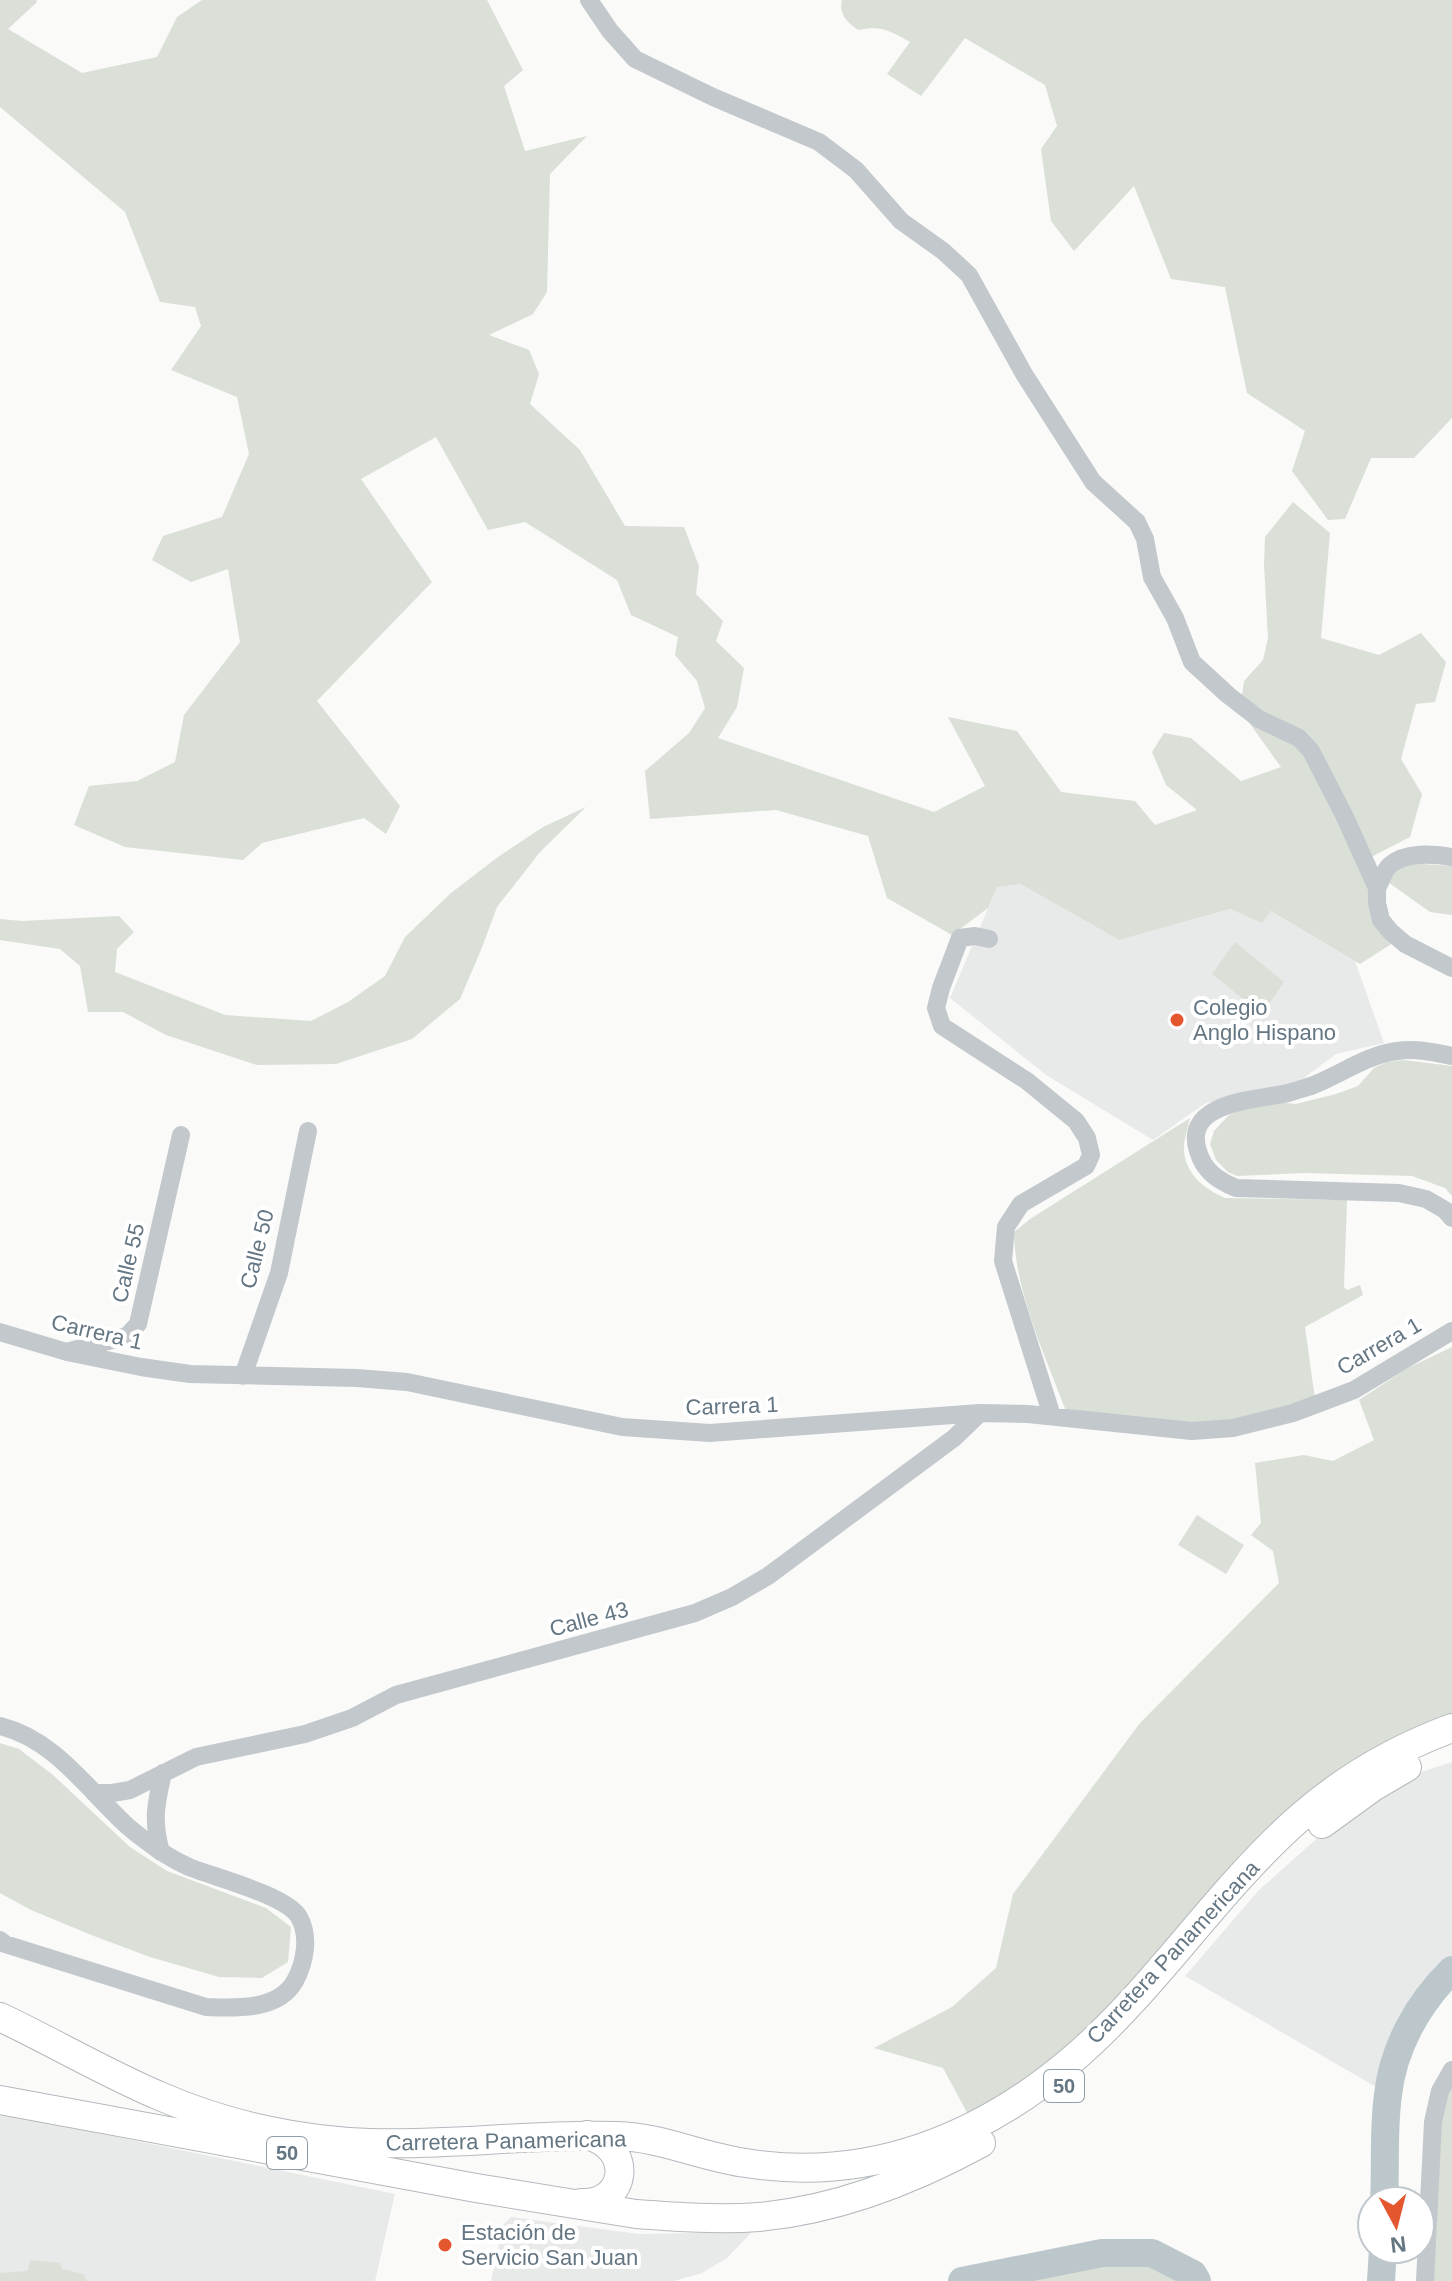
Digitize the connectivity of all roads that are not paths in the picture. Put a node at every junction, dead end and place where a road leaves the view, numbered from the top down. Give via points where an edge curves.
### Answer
1 (589, 0) edge
2 (1452, 857) edge
3 (1383, 877) junction
4 (989, 939) dead end
5 (1452, 968) edge
6 (1452, 1056) edge
7 (308, 1131) dead end
8 (181, 1135) dead end
9 (1452, 1218) edge
10 (1452, 1331) edge
11 (0, 1332) edge
12 (67, 1352) junction
13 (243, 1376) junction
14 (980, 1413) junction
15 (1052, 1416) junction
16 (0, 1726) edge
17 (1452, 1728) edge
18 (1452, 1749) edge
19 (163, 1773) junction
20 (94, 1793) junction
21 (161, 1852) junction
22 (0, 1940) edge
23 (0, 2017) edge
24 (0, 2025) edge
25 (30, 2031) junction
26 (1452, 2070) edge
27 (0, 2100) edge
28 (587, 2135) junction
29 (576, 2203) junction
30 (1425, 2281) edge

1 - 3 street via 635,59 819,142 856,170 901,221 969,275 1093,482 1137,522 1152,577 1192,662 1259,719 1299,738 1311,751
2 - 3 street via 1410,857
3 - 5 street via 1377,903 1381,920 1405,944
4 - 15 street via 960,938 936,1008 942,1026 1027,1081 1076,1121 1091,1155 1086,1166 1021,1204 1006,1227 1003,1261
6 - 9 street via 1396,1051 1289,1093 1235,1102 1200,1123 1195,1143 1208,1171 1236,1188 1399,1193 1426,1199
7 - 13 street, Calle 50 via 279,1273
8 - 12 street, Calle 55 via 138,1324 127,1336
10 - 15 street, Carrera 1 via 1354,1390 1233,1428 1192,1431
11 - 12 street, Carrera 1
12 - 13 street, Carrera 1 via 153,1369
13 - 14 street, Carrera 1 via 407,1382 664,1432
14 - 15 street, Carrera 1
14 - 19 street, Calle 43 via 768,1576 732,1597 695,1613 396,1695 305,1734 196,1757
16 - 20 street via 18,1730 53,1752
17 - 28 highway, Carretera Panamericana / 50 via 1390,1754 1298,1819 1244,1872 1129,2006 1072,2060 972,2128 884,2159 791,2167 745,2163 649,2139
18 - 29 highway, Carretera Panamericana / 50 via 1400,1771 1311,1832 1082,2071 978,2144 885,2187 821,2207 760,2217 662,2216
19 - 20 street, Calle 43 via 130,1790
19 - 21 street via 154,1814
20 - 21 street
21 - 22 street via 279,1900 298,1915 305,1938 303,1964 292,1985 269,2003 206,2007
23 - 25 highway, Carretera Panamericana / 50
24 - 25 highway
25 - 28 highway, Carretera Panamericana / 50 via 167,2099 272,2131 422,2144
26 - 30 street via 1440,2091 1433,2122
27 - 29 highway, Carretera Panamericana / 50
28 - 29 highway via 612,2148 620,2175 604,2198

